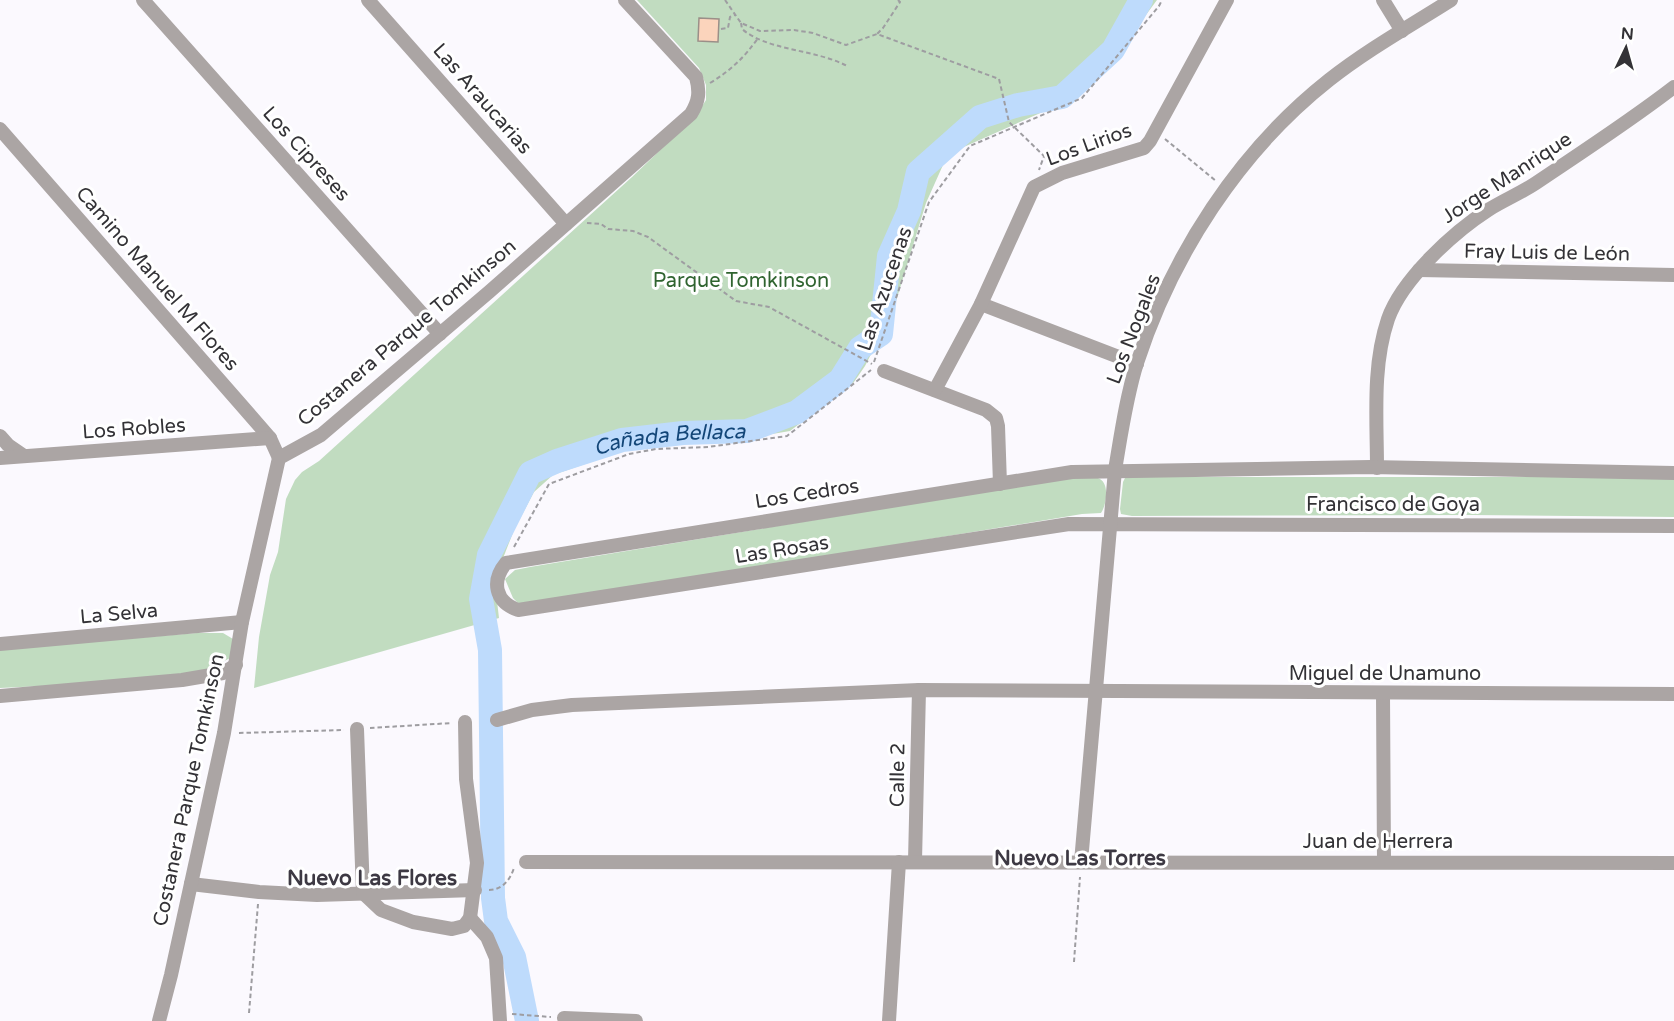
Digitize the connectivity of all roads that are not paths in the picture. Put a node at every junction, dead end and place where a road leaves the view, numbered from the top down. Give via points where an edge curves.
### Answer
1 (143, 0) edge
2 (368, 0) edge
3 (625, 0) edge
4 (1227, 0) edge
5 (1383, 0) edge
6 (1451, 0) edge
7 (1402, 31) junction
8 (1674, 87) edge
9 (0, 129) edge
10 (566, 224) junction
11 (1419, 270) junction
12 (1674, 275) edge
13 (981, 304) junction
14 (440, 334) junction
15 (1137, 364) junction
16 (878, 368) road end
17 (935, 390) junction
18 (0, 436) edge
19 (270, 438) junction
20 (24, 456) junction
21 (0, 458) edge
22 (279, 458) junction
23 (1377, 468) junction
24 (1115, 470) junction
25 (1674, 473) edge
26 (1000, 484) junction
27 (1112, 524) junction
28 (1674, 526) edge
29 (506, 563) joint
30 (242, 622) junction
31 (0, 644) edge
32 (236, 665) junction
33 (919, 690) junction
34 (1095, 691) junction
35 (1383, 694) junction
36 (1674, 694) edge
37 (0, 696) edge
38 (497, 720) dead end
39 (465, 722) road end
40 (357, 729) road end
41 (915, 861) junction
42 (526, 862) road end
43 (899, 862) junction
44 (1081, 862) junction
45 (1384, 862) junction
46 (1674, 863) edge
47 (191, 884) junction
48 (475, 890) junction
49 (363, 893) junction
50 (470, 918) junction
51 (557, 1017) road end
52 (159, 1021) edge
53 (500, 1021) edge
54 (636, 1021) edge
55 (889, 1021) edge

1 - 14 street, Los Cipreses
2 - 10 street, Las Araucarias
3 - 10 street, Costanera Parque Tomkinson via 696,76 698,102 691,114
4 - 13 street, Los Lirios via 1144,148 1062,173 1034,187
5 - 7 street
6 - 7 street, Los Nogales
7 - 15 street, Los Nogales via 1304,101 1225,189 1192,239
8 - 11 street, Jorge Manrique via 1533,185 1488,210 1446,241
9 - 19 street, Camino Manuel M Flores
10 - 14 street, Costanera Parque Tomkinson
11 - 12 street, Fray Luis de León
11 - 23 street, Jorge Manrique via 1389,317 1382,342 1378,362
13 - 15 street
13 - 17 street, Los Lirios
14 - 22 street, Costanera Parque Tomkinson via 321,435
15 - 24 street, Los Nogales
16 - 17 street
17 - 26 street via 986,410 996,418
18 - 20 street
19 - 20 street, Los Robles
19 - 22 street, Camino Manuel M Flores
20 - 21 street, Los Robles
22 - 30 street, Costanera Parque Tomkinson
23 - 24 street, Francisco de Goya
23 - 25 street, Francisco de Goya
24 - 26 street, Los Cedros via 1072,472
24 - 27 street, Los Nogales
26 - 29 street, Los Cedros
27 - 28 street, Francisco de Goya
27 - 29 street, Las Rosas via 1069,524 518,610 504,602 496,583
27 - 34 street, Los Nogales
30 - 31 street, La Selva
30 - 32 street, Costanera Parque Tomkinson
32 - 37 street via 223,673 182,680
32 - 47 street, Costanera Parque Tomkinson
33 - 34 street, Miguel de Unamuno
33 - 38 street, Miguel de Unamuno via 572,705
33 - 41 street, Calle 2
34 - 35 street, Miguel de Unamuno
34 - 44 street, Los Nogales
35 - 36 street, Miguel de Unamuno
35 - 45 street
39 - 48 street via 465,779 477,852
40 - 49 street
41 - 43 street, Juan de Herrera
41 - 44 street, Juan de Herrera
42 - 43 street, Juan de Herrera
43 - 55 street
44 - 45 street, Juan de Herrera
45 - 46 street, Juan de Herrera
47 - 49 street via 317,895
47 - 52 street, Costanera Parque Tomkinson
48 - 49 street
48 - 50 street
49 - 50 street via 381,910 413,922 452,929 464,926
50 - 53 street via 492,945 496,958
51 - 54 street

